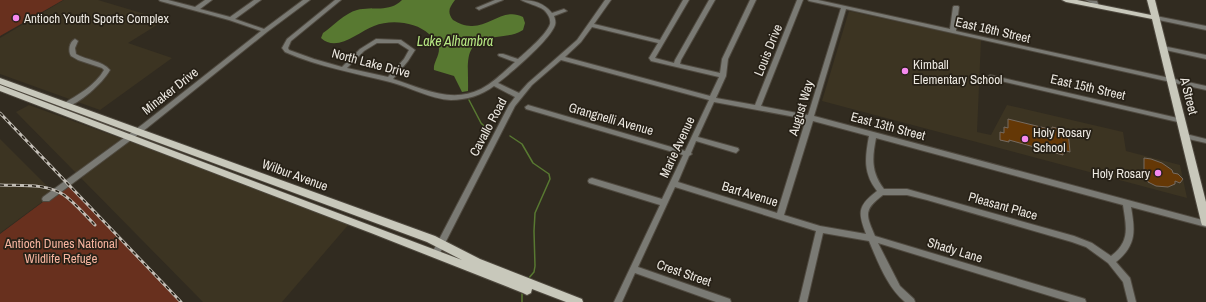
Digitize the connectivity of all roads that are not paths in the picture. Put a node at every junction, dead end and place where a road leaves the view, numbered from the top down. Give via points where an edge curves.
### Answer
1 (162, 0) edge
2 (209, 0) edge
3 (258, 0) edge
4 (308, 0) edge
5 (338, 0) edge
6 (500, 0) edge
7 (524, 0) edge
8 (608, 0) edge
9 (686, 0) edge
10 (712, 0) edge
11 (754, 0) edge
12 (800, 0) edge
13 (812, 0) edge
14 (1066, 0) edge
15 (1088, 0) edge
16 (1152, 0) edge
17 (1096, 6) junction
18 (844, 7) junction
19 (956, 7) dead end
20 (479, 8) dead end
21 (196, 9) junction
22 (564, 11) dead end
23 (551, 15) junction
24 (1156, 18) junction
25 (231, 19) junction
26 (591, 25) junction
27 (1206, 28) edge
28 (265, 31) junction
29 (953, 32) junction
30 (75, 41) dead end
31 (661, 42) junction
32 (1163, 48) junction
33 (501, 55) dead end
34 (1206, 57) edge
35 (562, 58) junction
36 (518, 62) junction
37 (677, 66) junction
38 (343, 69) junction
39 (723, 76) junction
40 (990, 77) dead end
41 (389, 80) junction
42 (1172, 80) junction
43 (493, 83) junction
44 (1, 84) edge
45 (1206, 88) edge
46 (519, 96) junction
47 (712, 99) junction
48 (528, 107) dead end
49 (61, 108) junction
50 (757, 108) junction
51 (811, 118) junction
52 (1182, 121) junction
53 (138, 132) junction
54 (873, 134) junction
55 (1186, 136) junction
56 (129, 138) junction
57 (695, 138) junction
58 (1206, 141) edge
59 (736, 150) dead end
60 (688, 154) junction
61 (243, 181) junction
62 (272, 181) junction
63 (592, 181) dead end
64 (673, 183) junction
65 (882, 192) junction
66 (46, 199) dead end
67 (1126, 202) junction
68 (664, 203) junction
69 (780, 216) junction
70 (1206, 223) edge
71 (820, 229) junction
72 (874, 239) junction
73 (438, 249) junction
74 (1111, 260) junction
75 (633, 269) junction
76 (560, 302) edge
77 (578, 302) edge
78 (618, 302) edge
79 (727, 302) edge
80 (803, 302) edge
81 (911, 302) edge
82 (1082, 302) edge
83 (1132, 302) edge

1 - 21 street
2 - 21 street
3 - 25 street
4 - 28 street, Minaker Drive
5 - 38 street, North Lake Drive via 290,40 285,48 293,54
6 - 20 street
7 - 23 street via 545,8
8 - 26 street, Cavallo Road
9 - 31 street
10 - 37 street
11 - 39 street, Marie Avenue via 726,59
12 - 50 street, Louis Drive
13 - 18 street, East 16th Street
14 - 17 main road
15 - 17 street
16 - 24 main road, A Street
17 - 24 main road
18 - 29 street, East 16th Street
18 - 51 street, August Way
19 - 29 street
21 - 25 street
22 - 23 street
23 - 36 street via 553,24 549,33
24 - 27 street
24 - 32 main road, A Street
25 - 28 street
26 - 31 street
26 - 35 street, Cavallo Road
28 - 53 street, Minaker Drive
29 - 42 street, East 16th Street
30 - 49 street via 73,55 106,70 104,77 96,84
31 - 37 street via 653,60
32 - 34 street
32 - 42 main road, A Street
33 - 36 street
35 - 46 street, Cavallo Road
35 - 47 street, East 13th Street
36 - 43 street
37 - 39 street
38 - 41 street, North Lake Drive
38 - 41 street via 362,50 376,41 399,41 412,50
39 - 47 street, Marie Avenue
40 - 52 street, East 15th Street
41 - 43 street, North Lake Drive via 452,97 477,93
42 - 45 street, East 16th Street
42 - 52 main road, A Street
43 - 46 street
44 - 49 main road, Wilbur Avenue
46 - 73 street, Cavallo Road
47 - 50 street, East 13th Street
47 - 57 street, Marie Avenue
48 - 60 street, Grangnelli Avenue
49 - 53 main road, Wilbur Avenue
49 - 56 main road, Wilbur Avenue
50 - 51 street, East 13th Street
51 - 54 street, East 13th Street
51 - 69 street, August Way
52 - 55 main road, A Street
53 - 56 street, Minaker Drive
53 - 62 main road, Wilbur Avenue
54 - 65 street via 869,167
54 - 67 street, East 13th Street
55 - 58 street
55 - 70 main road, A Street
56 - 61 main road, Wilbur Avenue
56 - 66 street, Minaker Drive
57 - 59 street
57 - 60 street, Marie Avenue
60 - 64 street, Marie Avenue
61 - 62 main road via 253,178
61 - 73 main road, Wilbur Avenue
62 - 73 main road, Wilbur Avenue
63 - 68 street
64 - 68 street, Marie Avenue
64 - 69 street, Bart Avenue
65 - 72 street via 874,197 864,214 866,226
65 - 74 street, Pleasant Place via 907,192 1074,239 1089,245
67 - 70 street, East 13th Street
67 - 74 street via 1130,240 1122,254
68 - 75 street, Marie Avenue
69 - 71 street, Bart Avenue
71 - 72 street, Shady Lane
71 - 80 street
72 - 81 street via 888,275 898,290
72 - 82 street, Shady Lane
73 - 76 main road, Wilbur Avenue via 462,265
73 - 77 main road, Wilbur Avenue
74 - 83 street, Pleasant Place via 1127,281
75 - 78 street, Marie Avenue
75 - 79 street, Crest Street

